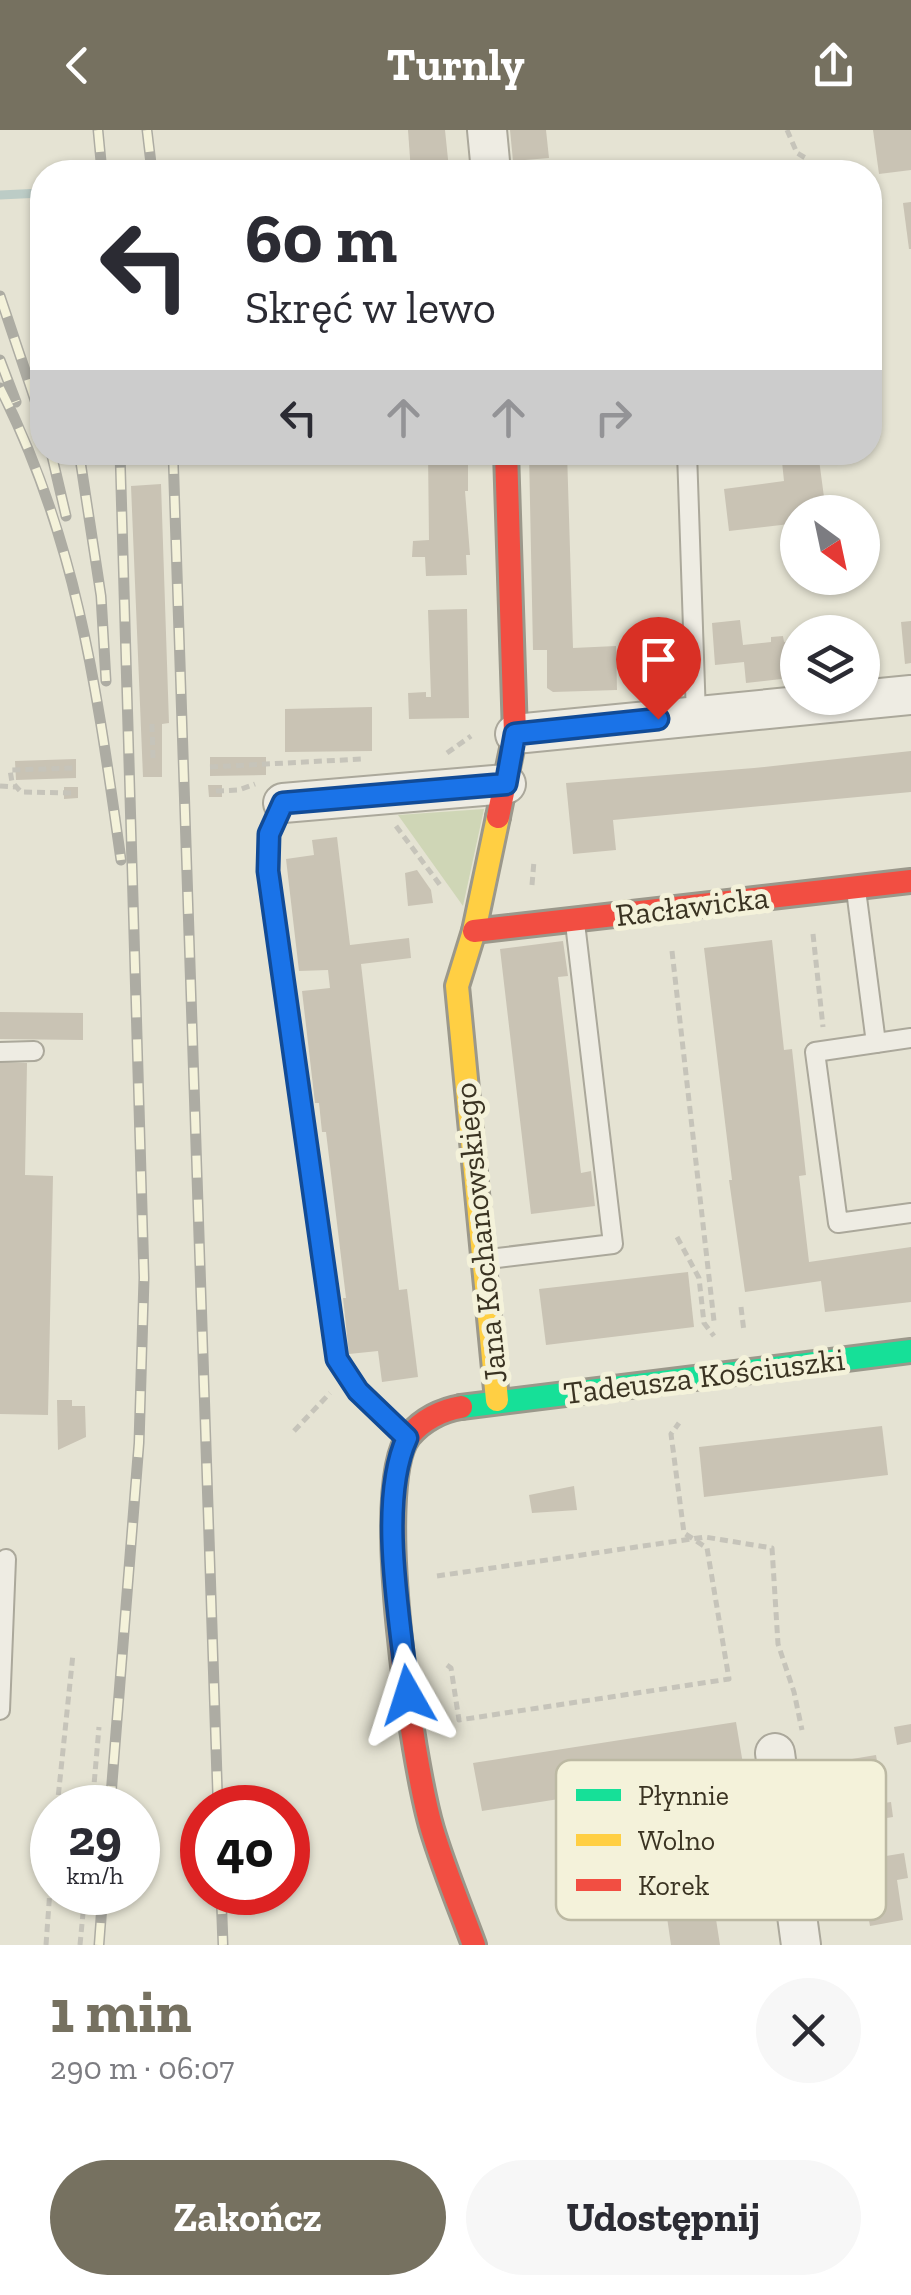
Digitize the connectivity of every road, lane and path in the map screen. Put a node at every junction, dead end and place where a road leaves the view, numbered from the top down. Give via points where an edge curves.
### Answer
1 (487, 130) edge
2 (787, 130) edge
3 (490, 160) edge
4 (809, 160) dead end
5 (506, 465) edge
6 (687, 465) edge
7 (911, 695) edge
8 (696, 716) junction
9 (514, 718) junction
10 (152, 724) dead end
11 (441, 757) dead end
12 (152, 758) dead end
13 (210, 767) dead end
14 (76, 768) dead end
15 (370, 777) junction
16 (506, 784) junction
17 (0, 786) edge
18 (15, 787) junction
19 (71, 793) dead end
20 (283, 803) joint
21 (911, 881) edge
22 (440, 886) dead end
23 (856, 887) junction
24 (575, 920) junction
25 (474, 931) junction
26 (813, 934) dead end
27 (670, 936) dead end
28 (911, 1038) edge
29 (876, 1044) junction
30 (826, 1050) junction
31 (34, 1051) dead end
32 (0, 1052) edge
33 (911, 1214) edge
34 (677, 1237) dead end
35 (484, 1260) junction
36 (740, 1307) dead end
37 (714, 1321) dead end
38 (744, 1336) dead end
39 (717, 1339) dead end
40 (911, 1351) edge
41 (496, 1400) junction
42 (313, 1411) dead end
43 (677, 1412) dead end
44 (294, 1431) dead end
45 (407, 1438) junction
46 (692, 1538) junction
47 (6, 1559) dead end
48 (426, 1577) dead end
49 (74, 1654) dead end
50 (442, 1661) dead end
51 (0, 1710) edge
52 (99, 1727) dead end
53 (789, 1742) joint
54 (790, 1760) edge
55 (60, 1785) edge
56 (94, 1785) edge
57 (48, 1915) edge
58 (83, 1915) edge
59 (800, 1920) edge
60 (46, 1945) edge
61 (80, 1945) edge
62 (474, 1945) edge
63 (801, 1945) edge

1 - 3 street
2 - 4 path via 797,153
5 - 9 street, Jana Kochanowskiego
6 - 8 lane
7 - 8 street
8 - 9 street
9 - 11 path via 494,712
9 - 16 street, Jana Kochanowskiego
10 - 12 path
13 - 15 path
14 - 18 path via 10,770
15 - 16 street
15 - 20 street
15 - 22 path
16 - 25 street, Jana Kochanowskiego
17 - 18 path
18 - 19 path via 28,794
20 - 45 lane via 269,834 268,871 337,1359 358,1391
21 - 23 street, Racławicka
23 - 24 street, Racławicka
23 - 29 lane
24 - 25 street, Racławicka
24 - 35 lane via 613,1244
25 - 35 street, Jana Kochanowskiego via 458,986
26 - 30 path
27 - 37 path
28 - 29 lane
29 - 30 lane
30 - 33 lane via 815,1052 838,1223
31 - 32 lane
34 - 39 path via 699,1278 704,1323
35 - 41 street, Jana Kochanowskiego
36 - 38 path
40 - 41 street, Tadeusza Kościuszki
41 - 45 street, Jana Kochanowskiego via 448,1409
42 - 44 path
43 - 46 path via 672,1434 684,1534
45 - 62 street via 397,1464 394,1559 408,1695 432,1829
46 - 48 path
46 - 50 path via 706,1548 729,1679 460,1720 451,1668
46 - 53 path via 772,1548 778,1644 794,1692
47 - 51 lane
49 - 55 path
52 - 56 path
53 - 54 street
57 - 60 path
58 - 61 path
59 - 63 street

